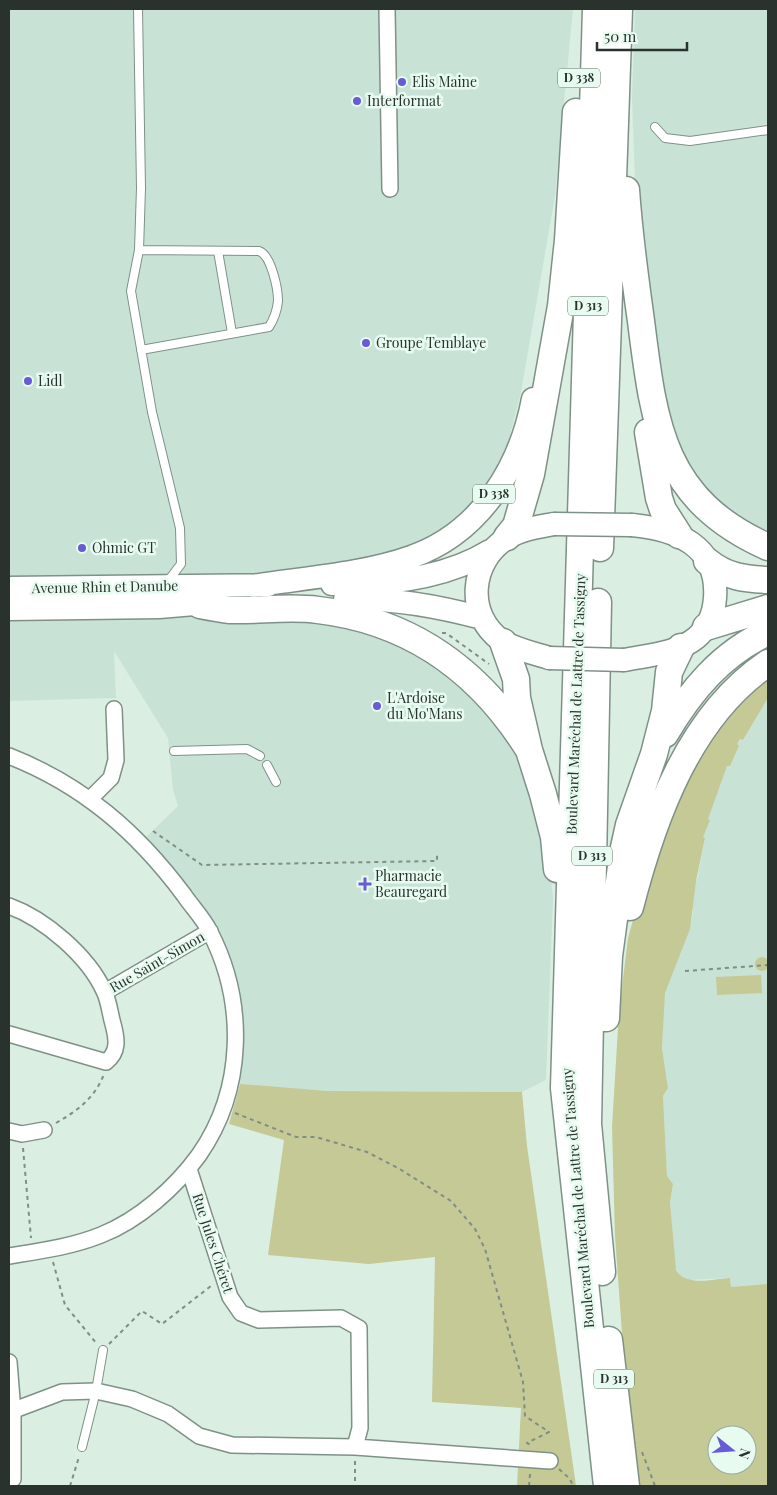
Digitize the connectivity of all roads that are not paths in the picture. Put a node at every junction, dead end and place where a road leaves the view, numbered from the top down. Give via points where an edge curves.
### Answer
1 (138, 9) edge
2 (387, 9) edge
3 (583, 9) edge
4 (596, 9) edge
5 (619, 9) edge
6 (615, 117) junction
7 (655, 127) dead end
8 (768, 130) edge
9 (390, 189) dead end
10 (568, 240) junction
11 (139, 250) junction
12 (218, 251) junction
13 (638, 295) junction
14 (232, 333) junction
15 (141, 350) junction
16 (679, 535) junction
17 (499, 544) junction
18 (768, 547) edge
19 (707, 561) junction
20 (768, 580) edge
21 (158, 586) junction
22 (253, 586) junction
23 (9, 588) edge
24 (201, 596) junction
25 (9, 608) edge
26 (768, 608) edge
27 (482, 618) junction
28 (706, 627) junction
29 (768, 632) edge
30 (503, 642) junction
31 (681, 647) junction
32 (768, 662) edge
33 (114, 709) dead end
34 (529, 750) junction
35 (174, 751) dead end
36 (654, 754) junction
37 (260, 756) dead end
38 (10, 759) edge
39 (268, 765) dead end
40 (276, 782) dead end
41 (90, 800) junction
42 (9, 906) edge
43 (210, 931) junction
44 (566, 986) junction
45 (105, 992) junction
46 (605, 1029) junction
47 (9, 1034) edge
48 (44, 1130) road end
49 (15, 1132) edge
50 (189, 1169) junction
51 (9, 1256) edge
52 (604, 1292) junction
53 (103, 1350) road end
54 (9, 1362) edge
55 (96, 1391) junction
56 (11, 1412) edge
57 (82, 1447) road end
58 (355, 1447) junction
59 (550, 1461) road end
60 (13, 1478) dead end
61 (607, 1486) edge
62 (626, 1486) edge

1 - 11 lane
2 - 9 street
3 - 10 highway, D 338
4 - 44 highway, Boulevard Maréchal de Lattre de Tassigny / D 313 via 581,580
5 - 6 highway, D 338
6 - 13 highway, D 338 via 624,144 627,205
6 - 52 highway, Boulevard Maréchal de Lattre de Tassigny / D 313 via 598,588 588,1095
7 - 8 lane via 664,138 690,140
10 - 17 highway, D 338 via 561,306 531,474 516,526
10 - 22 main road, D 338 via 559,256 524,435 514,461 486,504 451,537 412,557 381,566
11 - 12 lane
11 - 15 lane via 131,290
12 - 14 lane
12 - 14 lane via 265,253 270,260 278,300 275,318 268,327
13 - 16 highway via 641,383 656,485 663,510
13 - 18 highway, D 338 via 651,399 670,460 707,510 727,526
14 - 15 lane
15 - 21 lane via 152,412 180,528 181,564 171,579
16 - 17 main road, bridge via 632,525 554,524 531,528
16 - 19 main road via 694,545
17 - 22 main road via 478,558 396,582
17 - 27 main road via 477,584 476,598
19 - 20 highway via 723,573
19 - 28 main road via 715,592 712,614
21 - 23 main road, Avenue Rhin et Danube
21 - 24 main road, Avenue Rhin et Danube
22 - 24 main road
24 - 25 main road, Avenue Rhin et Danube
24 - 27 main road via 223,601 369,599
24 - 34 highway via 229,610 305,608 338,613 396,629 462,670 489,695
26 - 28 highway
27 - 30 main road
28 - 31 main road
29 - 36 highway, D 313 via 746,642 704,679
30 - 31 main road, bridge via 549,658 624,660
30 - 34 highway via 512,668
31 - 36 highway, D 313 via 669,672 665,711
32 - 46 highway, D 313 via 745,678 724,700 690,749 664,805 637,879 624,930 615,1006
33 - 41 street via 116,760 111,778
34 - 44 highway via 554,837 559,895 557,975
35 - 37 lane via 247,749
36 - 46 highway, D 313 via 623,852 609,956
38 - 41 street via 47,774
39 - 40 lane
41 - 43 street via 141,842
42 - 45 street via 72,947
43 - 45 street, Rue Saint-Simon
43 - 50 street via 233,991 237,1031 232,1084 224,1108 210,1139
44 - 61 highway, Boulevard Maréchal de Lattre de Tassigny / D 313 via 564,1088
45 - 47 street via 116,1042 113,1057 106,1062
46 - 52 highway, D 313
48 - 49 street
50 - 51 street via 161,1196 102,1235 65,1247
50 - 58 street, Rue Jules Chéret via 230,1297 241,1314 259,1320 341,1318 359,1328 360,1428
52 - 62 highway, Boulevard Maréchal de Lattre de Tassigny / D 313
53 - 55 lane
54 - 56 street
55 - 56 street via 62,1392
55 - 57 lane
55 - 58 street via 132,1399 168,1414 200,1436 232,1445
56 - 60 street
58 - 59 street

